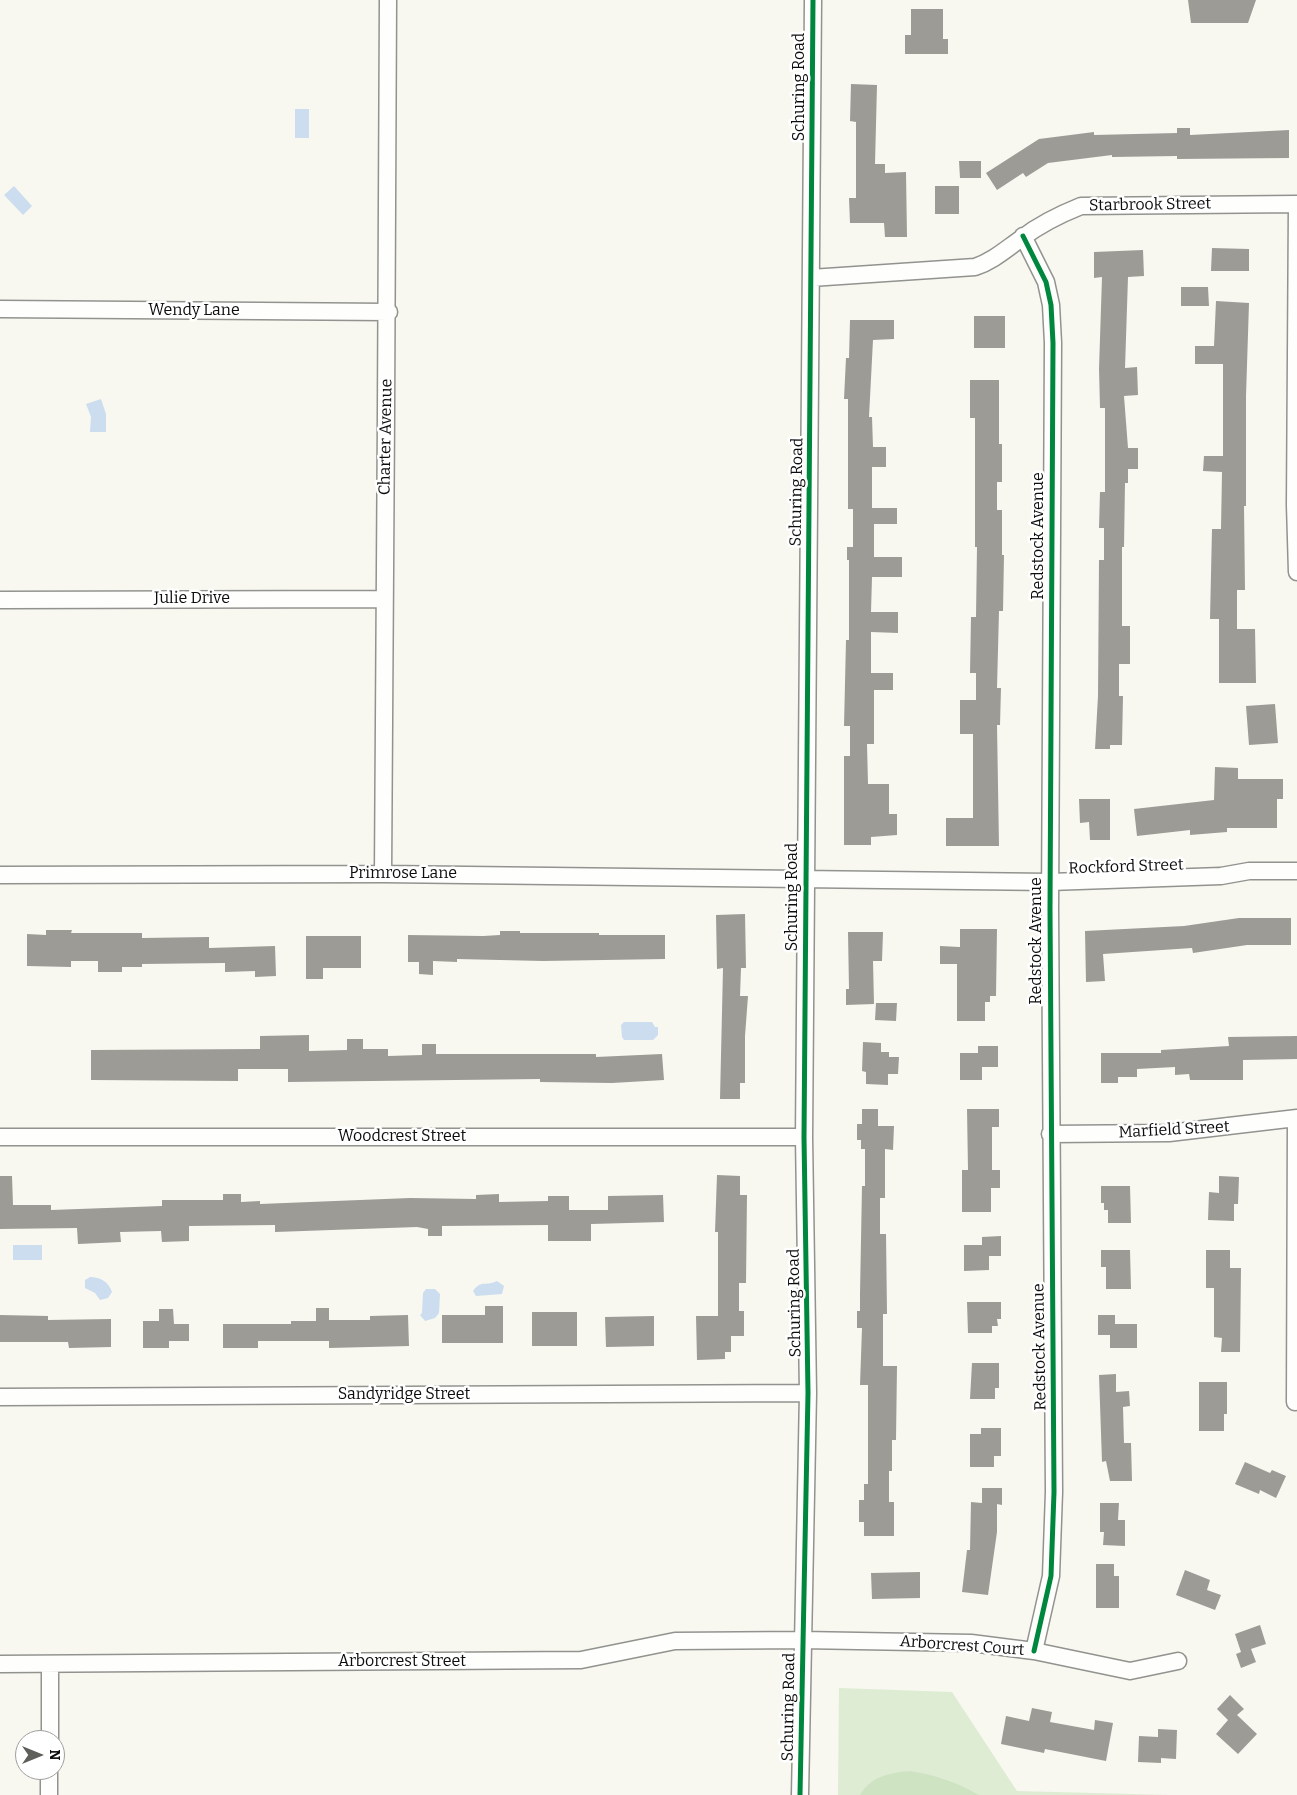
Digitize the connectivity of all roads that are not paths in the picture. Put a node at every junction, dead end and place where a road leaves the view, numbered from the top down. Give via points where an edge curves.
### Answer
1 (388, 0) edge
2 (813, 0) edge
3 (1297, 204) edge
4 (1023, 236) junction
5 (811, 278) junction
6 (0, 309) edge
7 (389, 312) junction
8 (1297, 572) edge
9 (383, 599) junction
10 (0, 600) edge
11 (1297, 871) edge
12 (383, 874) junction
13 (0, 875) edge
14 (806, 878) junction
15 (1050, 882) junction
16 (1297, 1118) edge
17 (1050, 1134) junction
18 (0, 1137) edge
19 (804, 1137) junction
20 (808, 1393) junction
21 (0, 1396) edge
22 (1295, 1402) dead end
23 (802, 1640) junction
24 (1034, 1650) junction
25 (1178, 1661) dead end
26 (0, 1664) edge
27 (50, 1664) junction
28 (50, 1730) edge
29 (50, 1780) edge
30 (49, 1795) edge
31 (800, 1795) edge

1 - 7 street, Charter Avenue
2 - 5 street, Schuring Road
3 - 4 street, Starbrook Street via 1081,206
3 - 8 street
4 - 5 street, Starbrook Street via 990,262 975,267
4 - 15 street, Redstock Avenue via 1046,282 1053,343
5 - 14 street, Schuring Road
6 - 7 street, Wendy Lane
7 - 9 street, Charter Avenue
9 - 10 street, Julie Drive
9 - 12 street, Charter Avenue
11 - 15 street, Rockford Street
12 - 13 street, Primrose Lane
12 - 14 street, Primrose Lane
14 - 15 street, Rockford Street
14 - 19 street, Schuring Road
15 - 17 street, Redstock Avenue
16 - 17 street, Marfield Street via 1169,1133
16 - 22 street
17 - 24 street, Redstock Avenue via 1051,1576
18 - 19 street, Woodcrest Street
19 - 20 street, Schuring Road
20 - 21 street, Sandyridge Street
20 - 23 street, Schuring Road
23 - 24 street, Arborcrest Court via 972,1643
23 - 27 street, Arborcrest Street via 675,1641 581,1660
23 - 31 street, Schuring Road
24 - 25 street, Arborcrest Court via 1130,1671
26 - 27 street, Arborcrest Street
27 - 28 street
29 - 30 street

